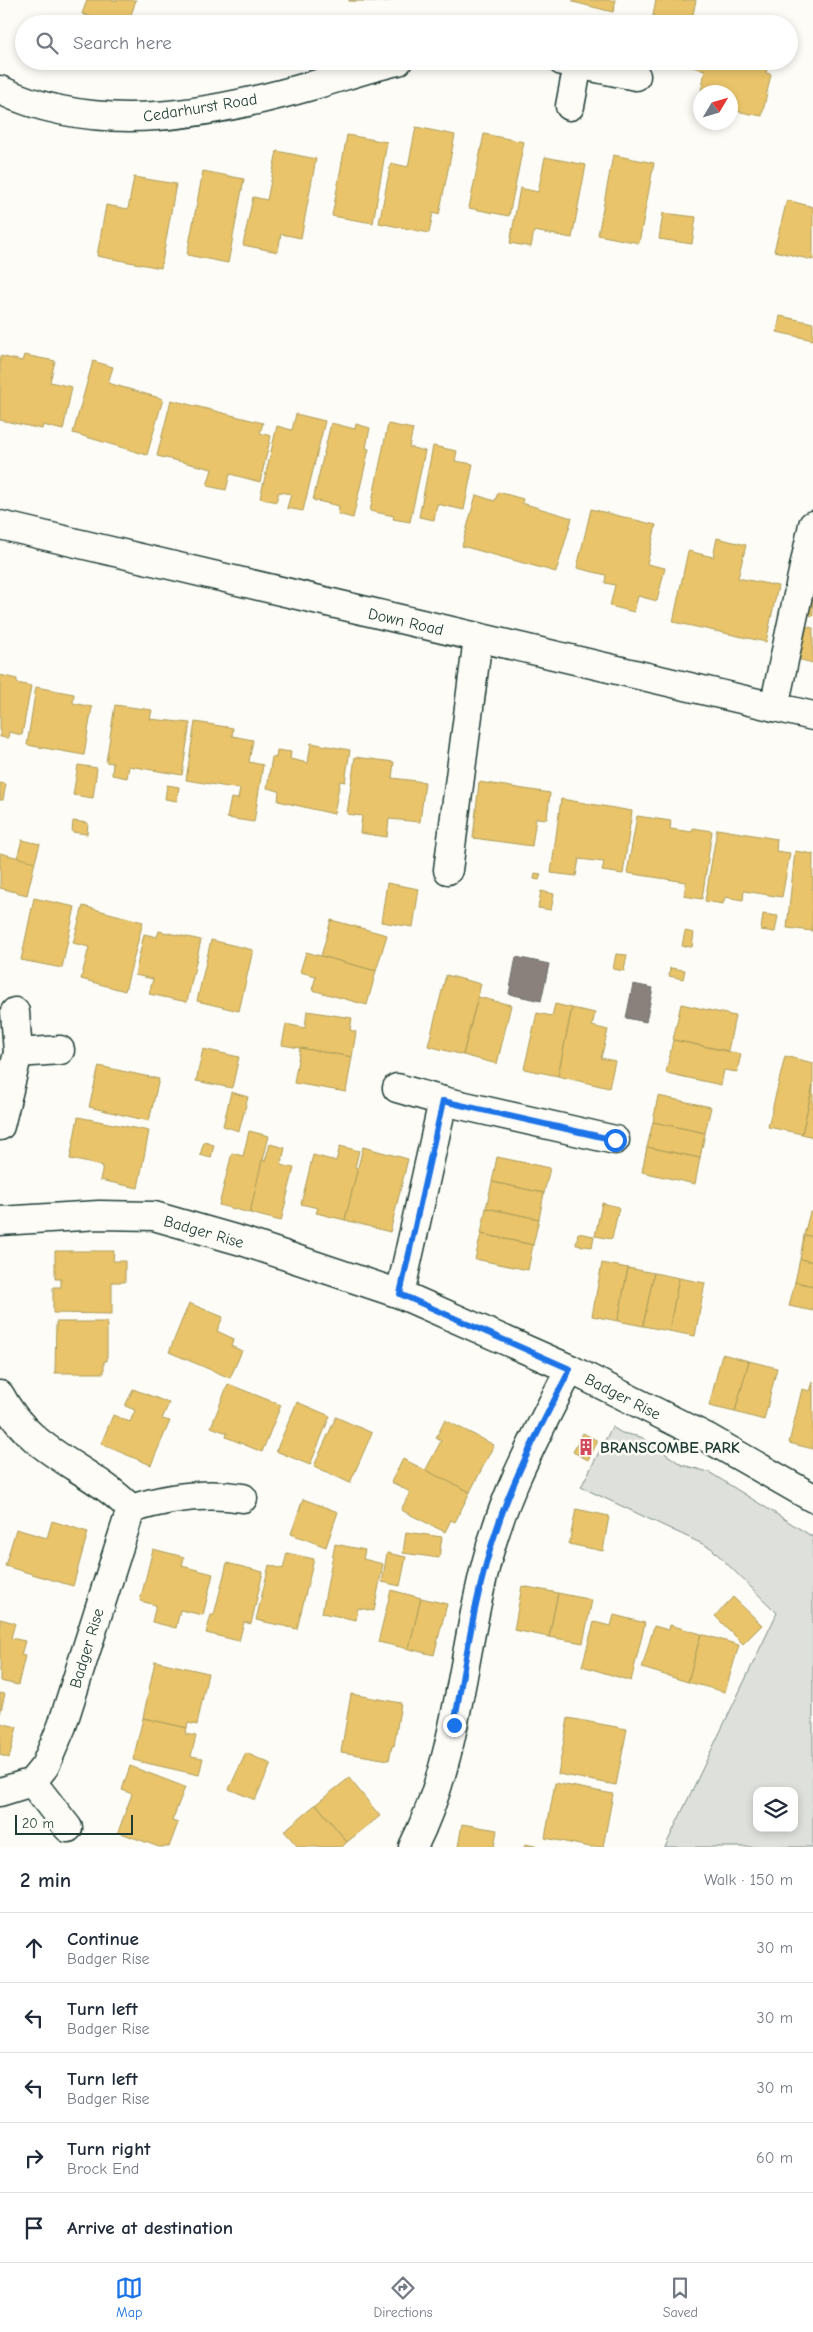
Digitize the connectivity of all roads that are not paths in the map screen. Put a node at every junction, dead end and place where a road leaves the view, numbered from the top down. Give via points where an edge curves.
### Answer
1 (367, 70) edge
2 (570, 70) edge
3 (606, 70) edge
4 (636, 76) dead end
5 (0, 90) edge
6 (570, 106) dead end
7 (0, 524) edge
8 (813, 525) edge
9 (478, 638) junction
10 (774, 707) junction
11 (813, 716) edge
12 (448, 870) dead end
13 (15, 1012) dead end
14 (60, 1050) dead end
15 (18, 1053) junction
16 (397, 1088) dead end
17 (443, 1101) junction
18 (0, 1126) edge
19 (615, 1140) dead end
20 (0, 1221) edge
21 (400, 1294) junction
22 (570, 1369) junction
23 (0, 1395) edge
24 (243, 1498) dead end
25 (813, 1498) edge
26 (131, 1509) junction
27 (32, 1782) junction
28 (0, 1792) edge
29 (68, 1828) dead end
30 (413, 1847) edge

1 - 5 street, Cedarhurst Road via 237,104 147,118 74,113 43,106
2 - 6 street
3 - 4 street
7 - 9 street, Down Road
8 - 10 street
9 - 10 street, Down Road
9 - 12 street
10 - 11 street, Down Road
13 - 15 street
14 - 15 street
15 - 18 street
16 - 17 street
17 - 19 street
17 - 21 street
20 - 21 street, Badger Rise via 99,1215 154,1216 245,1242
21 - 22 street, Badger Rise
22 - 25 street, Badger Rise via 706,1437
22 - 30 street via 527,1456 497,1527 476,1602 448,1755
23 - 26 street via 35,1441 112,1492
24 - 26 street via 198,1496
26 - 27 street, Badger Rise via 62,1726 45,1766
27 - 28 street
27 - 29 street

